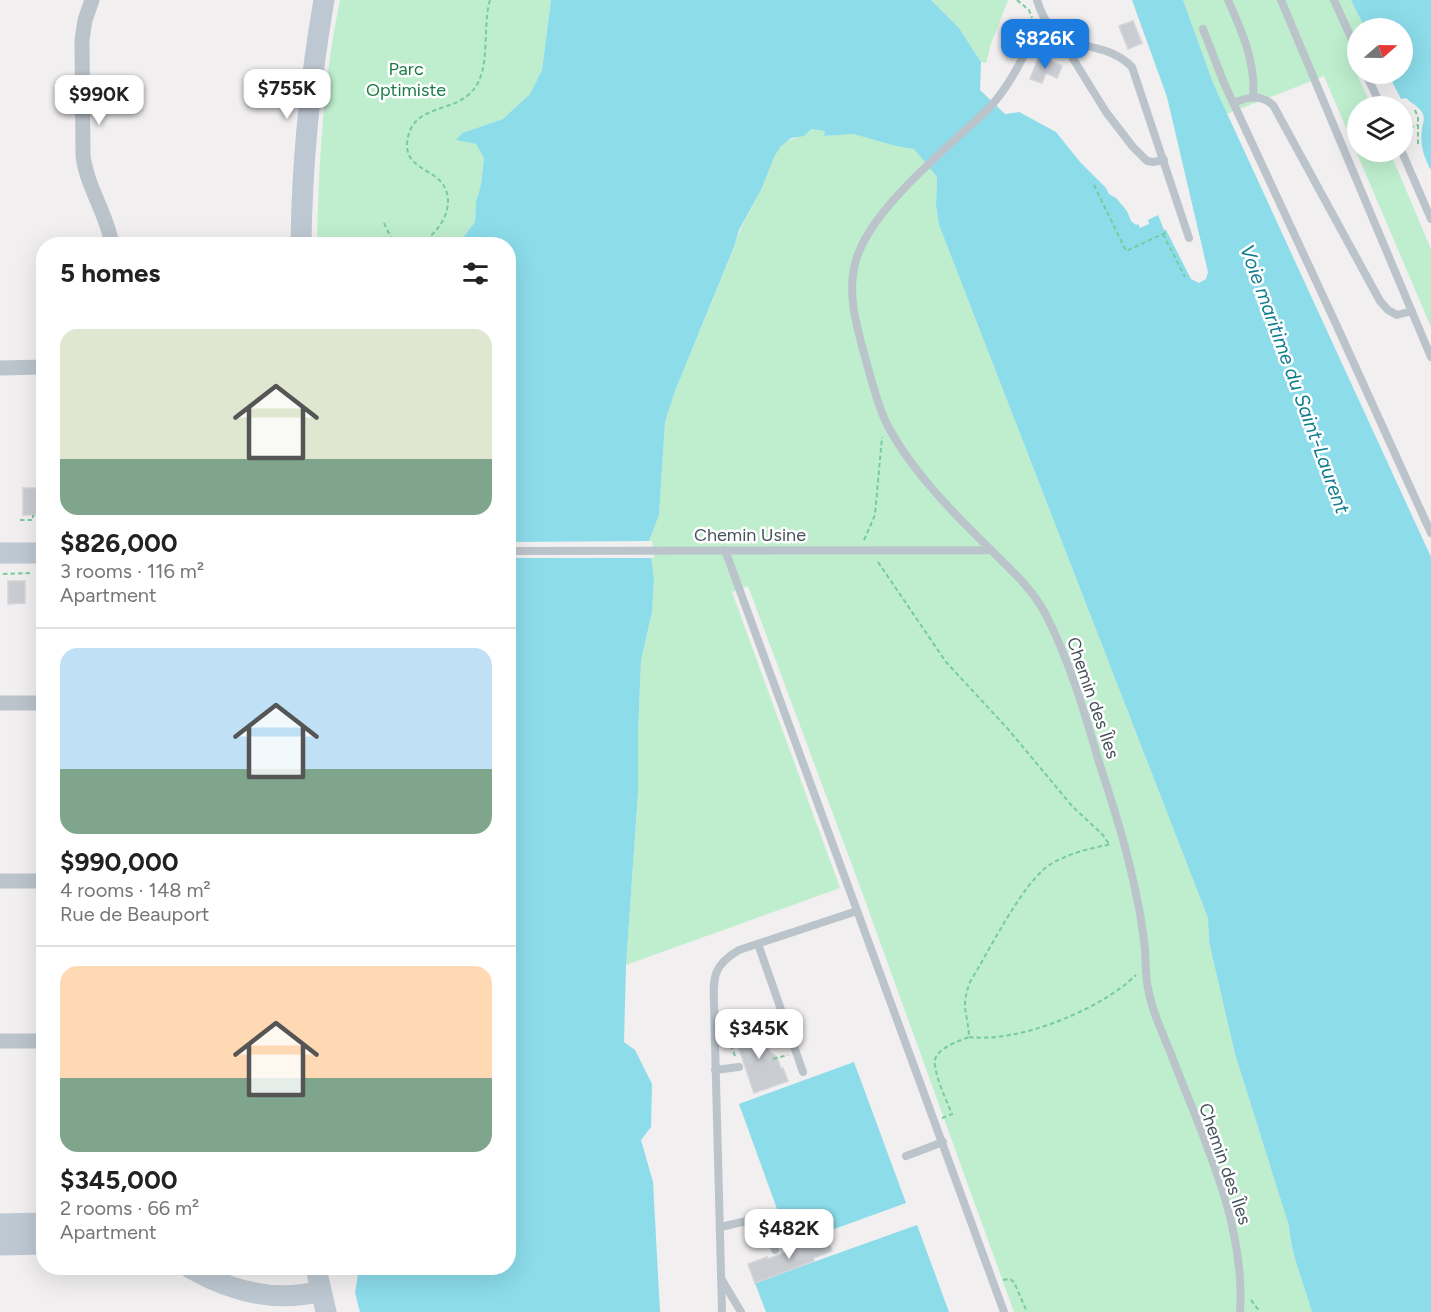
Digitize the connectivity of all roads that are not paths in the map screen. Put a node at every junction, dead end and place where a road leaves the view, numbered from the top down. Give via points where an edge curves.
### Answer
1 (92, 0) edge
2 (324, 0) edge
3 (1037, 0) edge
4 (1228, 0) edge
5 (1281, 0) edge
6 (1334, 0) edge
7 (1045, 19) junction
8 (1203, 29) dead end
9 (1347, 29) edge
10 (1059, 35) junction
11 (1253, 97) junction
12 (1233, 103) junction
13 (1164, 160) junction
14 (1406, 162) edge
15 (1431, 219) edge
16 (110, 237) edge
17 (301, 237) edge
18 (1189, 238) dead end
19 (1412, 311) junction
20 (1431, 357) edge
21 (36, 367) edge
22 (0, 368) edge
23 (1431, 533) edge
24 (725, 550) junction
25 (991, 550) junction
26 (516, 551) edge
27 (36, 555) edge
28 (2, 563) edge
29 (0, 703) edge
30 (36, 703) edge
31 (36, 881) edge
32 (0, 882) edge
33 (857, 911) junction
34 (758, 944) junction
35 (0, 1041) edge
36 (36, 1041) edge
37 (739, 1067) road end
38 (716, 1070) junction
39 (803, 1072) dead end
40 (943, 1142) junction
41 (906, 1156) dead end
42 (36, 1223) edge
43 (0, 1224) edge
44 (721, 1227) junction
45 (36, 1244) edge
46 (0, 1245) edge
47 (775, 1250) dead end
48 (204, 1275) edge
49 (318, 1275) edge
50 (722, 1278) junction
51 (321, 1291) junction
52 (326, 1312) edge
53 (722, 1312) edge
54 (741, 1312) edge
55 (1004, 1312) edge
56 (1240, 1312) edge

1 - 16 street via 82,39 82,156
2 - 17 street via 309,102
3 - 7 lane
4 - 11 lane via 1251,60
5 - 19 lane
6 - 9 lane
7 - 10 lane
7 - 25 lane, Chemin des Îles via 994,103 883,214 863,243 852,284 856,320 872,386 891,431 944,501
8 - 12 lane
10 - 13 lane via 1106,112 1139,155 1146,161
10 - 13 lane via 1118,57 1132,67
11 - 12 lane
11 - 19 lane via 1273,105 1383,306 1397,315
12 - 23 lane
13 - 18 lane
14 - 15 lane
19 - 20 lane
21 - 22 street
24 - 25 lane, Chemin Usine
24 - 26 lane, Chemin Usine
24 - 33 lane
25 - 56 lane, Chemin des Îles via 1025,582 1047,616 1084,713 1124,841 1138,901 1152,1004 1232,1226 1240,1268
27 - 28 street
29 - 30 street
31 - 32 street
33 - 34 lane
33 - 40 lane
34 - 38 lane via 726,957 715,973
34 - 39 lane
35 - 36 street
37 - 38 lane
38 - 44 lane
40 - 41 lane
40 - 55 lane
42 - 43 street
44 - 47 lane via 763,1217
44 - 50 lane
45 - 46 street
48 - 51 street via 256,1294 293,1296
49 - 51 street
50 - 53 lane
50 - 54 lane
51 - 52 street

